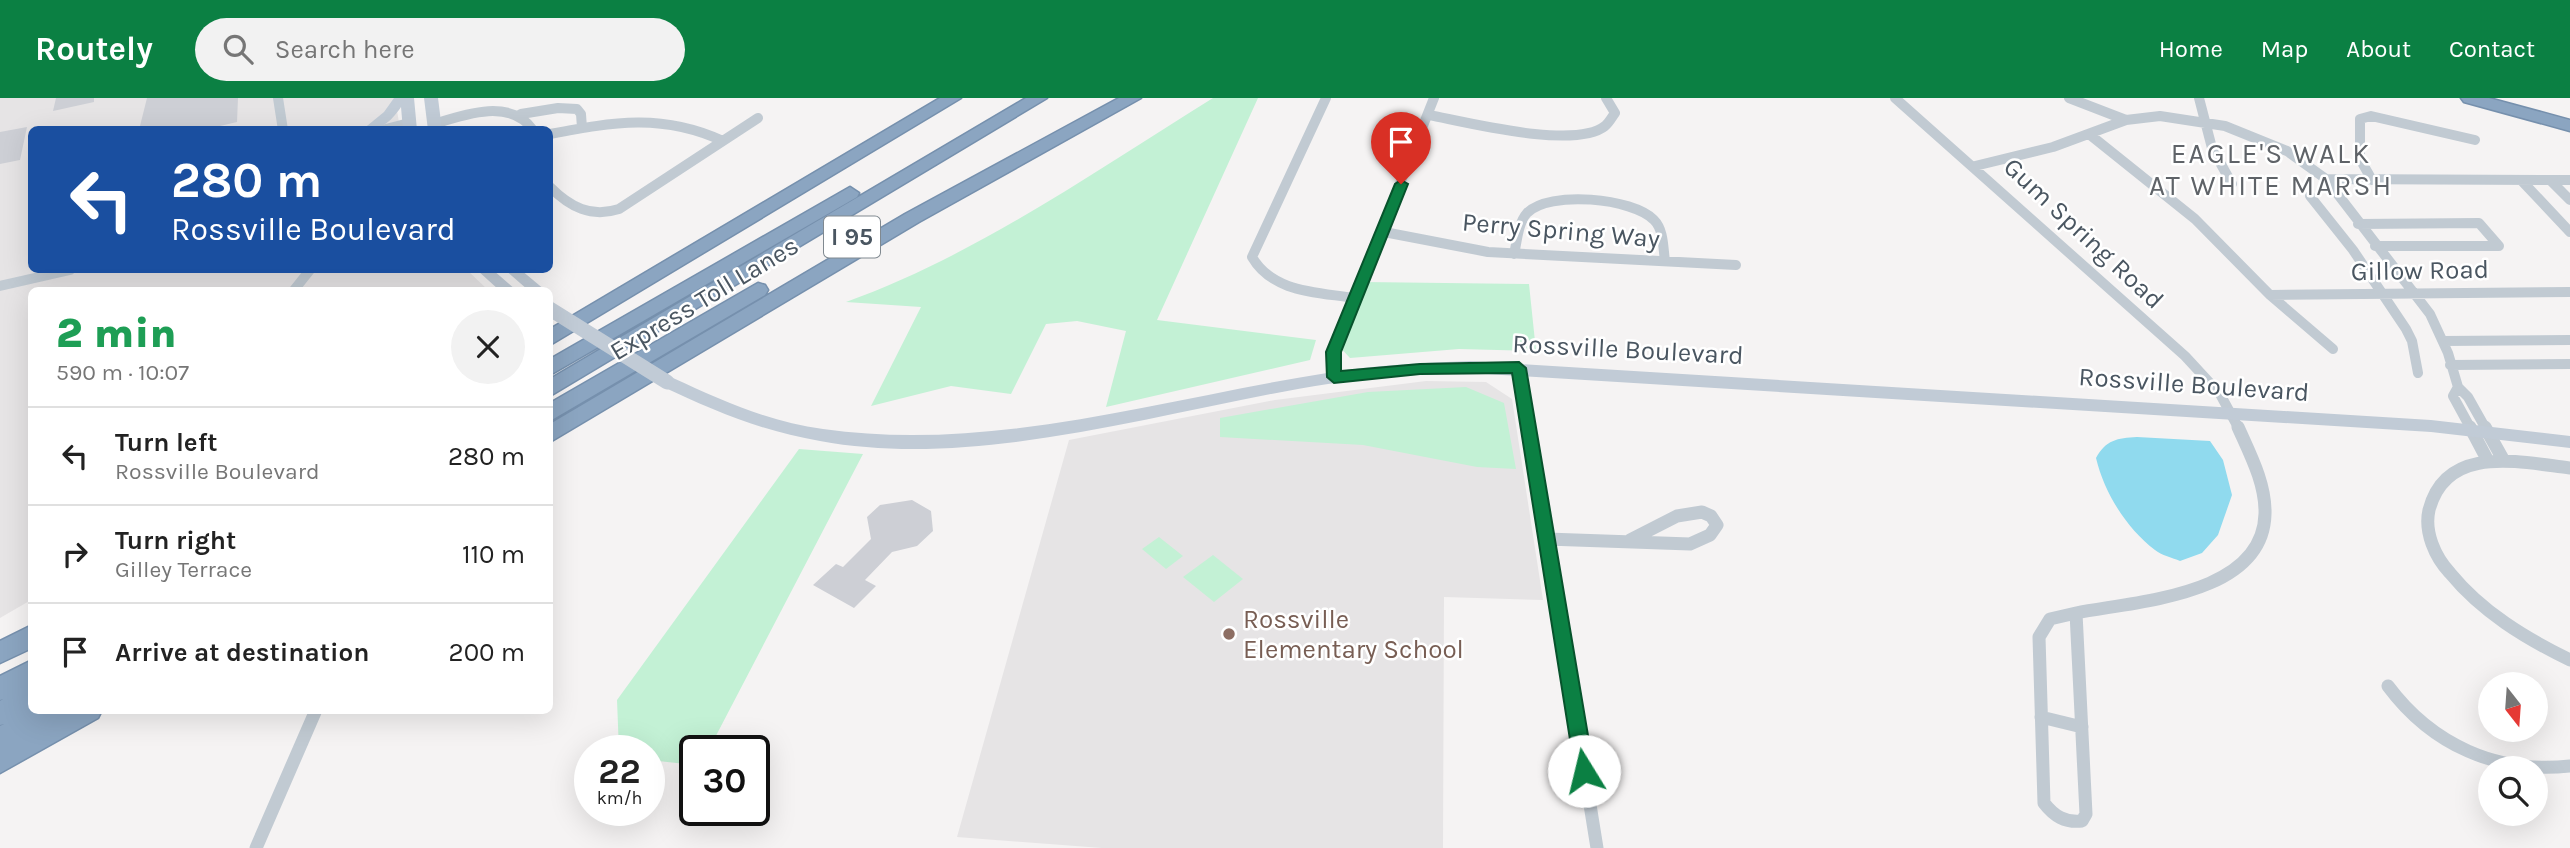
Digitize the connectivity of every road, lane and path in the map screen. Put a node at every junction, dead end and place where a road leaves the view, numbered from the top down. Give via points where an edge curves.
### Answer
1 (278, 98) edge
2 (401, 98) edge
3 (407, 98) edge
4 (431, 98) edge
5 (923, 98) edge
6 (952, 98) edge
7 (1009, 98) edge
8 (1038, 98) edge
9 (1101, 98) edge
10 (1132, 98) edge
11 (1146, 98) edge
12 (1326, 98) edge
13 (1434, 98) edge
14 (1606, 98) edge
15 (1895, 98) edge
16 (2069, 98) edge
17 (2199, 98) edge
18 (2470, 98) edge
19 (2493, 98) edge
20 (521, 114) junction
21 (1429, 115) junction
22 (758, 118) dead end
23 (2126, 120) junction
24 (2570, 120) edge
25 (2207, 121) junction
26 (282, 126) edge
27 (374, 126) edge
28 (421, 126) edge
29 (421, 126) edge
30 (424, 126) edge
31 (532, 126) edge
32 (2570, 126) edge
33 (582, 128) junction
34 (553, 133) edge
35 (2089, 134) junction
36 (2476, 140) dead end
37 (723, 141) junction
38 (1975, 166) junction
39 (2326, 179) junction
40 (2372, 180) junction
41 (2521, 180) junction
42 (2550, 180) junction
43 (2570, 180) edge
44 (2232, 184) dead end
45 (553, 189) edge
46 (2310, 195) dead end
47 (2570, 200) edge
48 (2358, 224) junction
49 (1384, 232) junction
50 (2570, 232) edge
51 (879, 239) junction
52 (2375, 246) junction
53 (1514, 254) junction
54 (1665, 261) junction
55 (1736, 265) dead end
56 (57, 273) edge
57 (308, 273) edge
58 (488, 273) edge
59 (516, 273) edge
60 (0, 286) edge
61 (296, 287) edge
62 (504, 287) edge
63 (533, 287) edge
64 (2384, 292) junction
65 (2414, 292) junction
66 (2570, 292) edge
67 (2270, 295) junction
68 (1354, 298) junction
69 (553, 311) edge
70 (553, 324) edge
71 (553, 336) edge
72 (2570, 340) edge
73 (2443, 341) junction
74 (2333, 349) dead end
75 (2570, 364) edge
76 (2450, 365) junction
77 (553, 366) edge
78 (1519, 368) junction
79 (2418, 373) dead end
80 (1334, 377) junction
81 (553, 387) edge
82 (2458, 387) junction
83 (553, 411) edge
84 (2231, 413) junction
85 (2479, 430) junction
86 (553, 433) edge
87 (2570, 442) edge
88 (2488, 461) junction
89 (2504, 461) junction
90 (2570, 468) edge
91 (1547, 539) junction
92 (1630, 540) junction
93 (2076, 613) junction
94 (28, 637) edge
95 (0, 653) edge
96 (2570, 660) edge
97 (28, 673) edge
98 (2388, 686) dead end
99 (0, 689) edge
100 (28, 697) edge
101 (0, 714) edge
102 (43, 714) edge
103 (82, 714) edge
104 (314, 714) edge
105 (2041, 717) junction
106 (2082, 727) junction
107 (0, 740) edge
108 (0, 761) edge
109 (2570, 766) edge
110 (256, 848) edge
111 (1597, 848) edge

1 - 26 street
2 - 27 main road
3 - 28 main road
4 - 29 main road
5 - 70 highway
6 - 71 highway, I 95
7 - 77 highway, Express Toll Lanes
8 - 81 highway, Express Toll Lanes
9 - 83 highway, I 95
10 - 51 highway
11 - 51 highway
12 - 68 street via 1252,257 1264,276 1276,282
13 - 21 street
14 - 21 street via 1615,113 1612,122 1585,136
15 - 38 street, Gum Spring Road
16 - 23 street
17 - 25 street
18 - 32 highway
19 - 24 highway
20 - 30 street via 469,108
20 - 31 street
20 - 33 street via 577,108
21 - 49 street
22 - 37 street
23 - 25 street via 2160,116
23 - 35 street
25 - 39 street via 2273,143
25 - 44 street via 2212,148
33 - 34 street
33 - 37 street via 677,122
35 - 38 street
35 - 67 street via 2195,219
36 - 40 street via 2371,116 2360,119 2358,160
37 - 45 street via 607,214 583,210
38 - 84 street, Gum Spring Road via 2221,394
39 - 40 street
39 - 48 street
40 - 41 street
41 - 42 street
41 - 50 street
42 - 43 street
42 - 47 street
46 - 64 street
48 - 52 street
48 - 52 street via 2479,223 2499,246
49 - 53 street, Perry Spring Way
49 - 68 street
51 - 86 highway
52 - 65 street
53 - 54 street, Perry Spring Way
53 - 54 street via 1522,222 1534,208 1555,201 1583,201 1618,203 1648,214 1659,229
54 - 55 street, Perry Spring Way
56 - 60 street
57 - 61 street
58 - 62 main road
59 - 63 main road
64 - 65 street, Gillow Road
64 - 67 street, Gillow Road
64 - 79 street via 2412,341
65 - 66 street, Gillow Road
65 - 73 street
67 - 74 street
68 - 80 street via 1334,352
69 - 80 main road, Rossville Boulevard, bridge via 667,382 728,411 781,428 848,439 923,442 1011,437
72 - 73 street
73 - 76 street
75 - 76 street
76 - 82 street
78 - 80 main road, Rossville Boulevard via 1420,369
78 - 84 main road, Rossville Boulevard
78 - 91 street
82 - 85 street via 2469,397
82 - 85 street via 2453,396
84 - 85 main road, Rossville Boulevard
84 - 93 street, Gum Spring Road via 2265,489 2265,528 2251,555 2227,576 2203,587
85 - 87 main road, Rossville Boulevard
85 - 88 street
85 - 89 street
88 - 89 street
88 - 96 street via 2452,474 2433,493 2428,529 2437,558 2495,616 2530,641
89 - 90 street
91 - 92 street
91 - 111 street
92 - 92 street via 1690,544 1716,531 1717,525 1711,515 1689,511
93 - 105 street via 2050,619 2041,630
93 - 106 street
94 - 95 highway
97 - 99 highway
98 - 109 street via 2414,718 2467,751 2525,767 2555,770
100 - 101 highway
102 - 107 highway
103 - 108 highway
104 - 110 street
105 - 106 street
105 - 106 street via 2044,803 2061,820 2072,822 2082,821 2086,814

